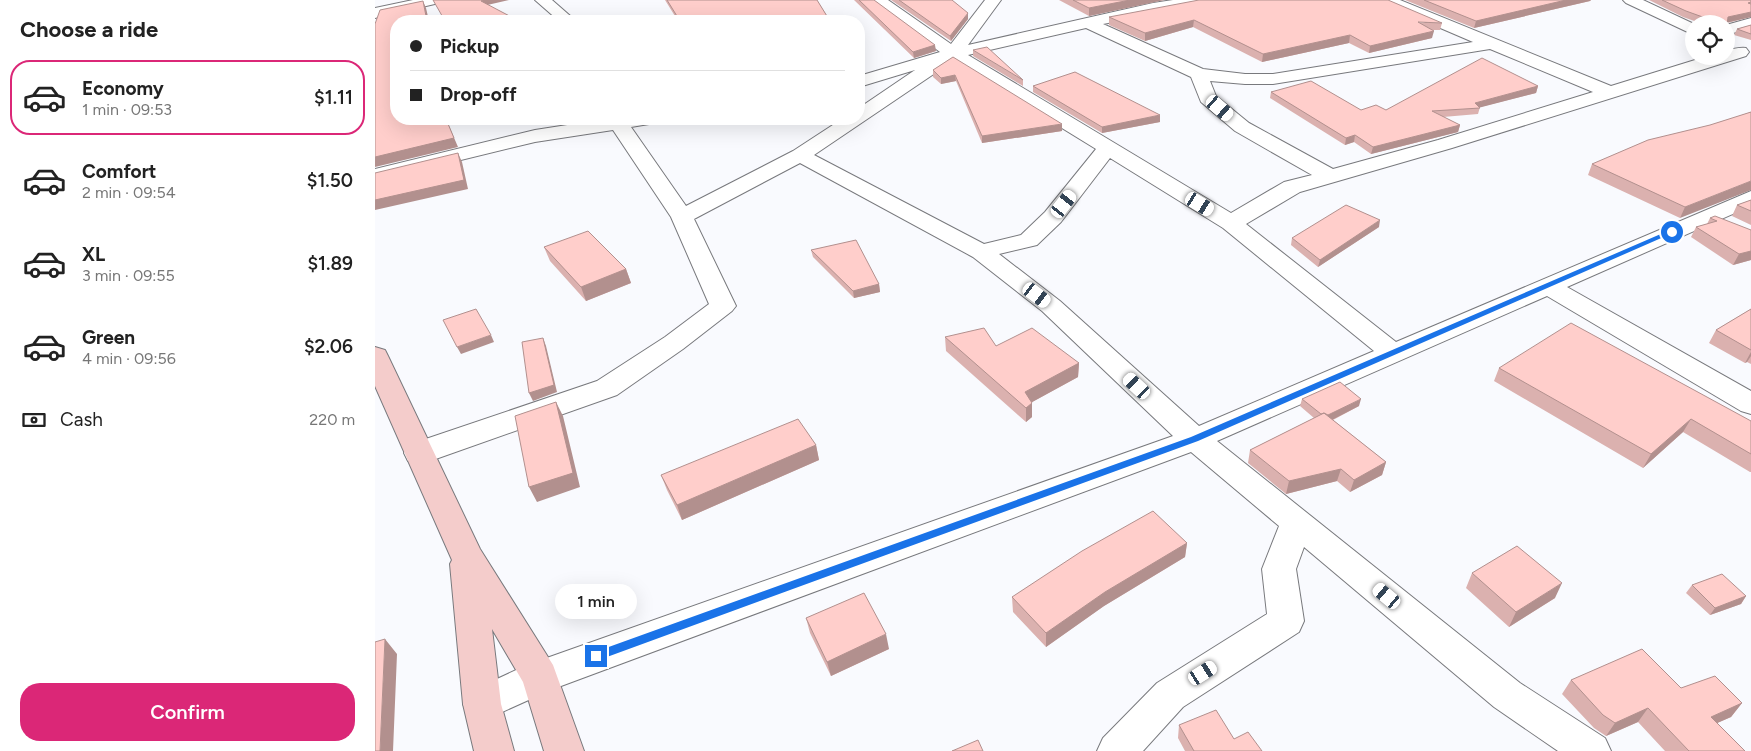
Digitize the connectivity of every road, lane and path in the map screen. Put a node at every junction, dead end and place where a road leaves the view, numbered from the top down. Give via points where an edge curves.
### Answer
1 (434, 0) edge
2 (543, 0) edge
3 (879, 0) edge
4 (993, 0) edge
5 (1200, 0) edge
6 (1387, 0) edge
7 (1631, 0) edge
8 (375, 13) edge
9 (561, 15) edge
10 (1088, 23) junction
11 (1751, 23) edge
12 (1685, 26) edge
13 (1735, 27) edge
14 (1491, 44) junction
15 (1739, 51) edge
16 (953, 53) junction
17 (1199, 74) junction
18 (865, 80) edge
19 (1612, 93) junction
20 (865, 112) edge
21 (594, 125) edge
22 (619, 125) edge
23 (846, 125) edge
24 (1108, 148) junction
25 (800, 155) junction
26 (375, 175) edge
27 (1332, 177) junction
28 (1751, 198) edge
29 (682, 218) junction
30 (1231, 223) junction
31 (981, 252) junction
32 (1547, 286) junction
33 (1393, 353) junction
34 (375, 356) edge
35 (1751, 404) edge
36 (1195, 439) junction
37 (419, 453) junction
38 (1296, 522) junction
39 (466, 555) junction
40 (540, 677) junction
41 (482, 704) junction
42 (494, 751) edge
43 (563, 751) edge
44 (1117, 751) edge
45 (1591, 751) edge

1 - 8 street
2 - 9 street
3 - 16 street
4 - 16 street
5 - 10 street
6 - 14 street
7 - 12 street
10 - 16 street
10 - 17 street
11 - 13 street
14 - 17 street via 1273,79
14 - 19 street
15 - 19 street
16 - 18 street
16 - 20 street
16 - 24 street
17 - 27 street via 1208,98 1243,127
19 - 27 street
21 - 26 street
22 - 29 street
23 - 25 street
24 - 30 street
24 - 31 street via 1053,218 1029,240
25 - 29 street
25 - 31 street
27 - 30 street via 1292,187
28 - 32 street via 1721,222
29 - 37 street via 723,306 607,388
30 - 33 street
31 - 36 street via 1051,306
32 - 33 street
32 - 35 street
33 - 36 street
34 - 37 main road
36 - 38 street
36 - 40 street
37 - 39 main road
38 - 44 street via 1279,569 1286,621 1170,694
38 - 45 street via 1507,695
39 - 40 main road
39 - 41 main road
40 - 41 street
40 - 43 main road
41 - 42 main road

